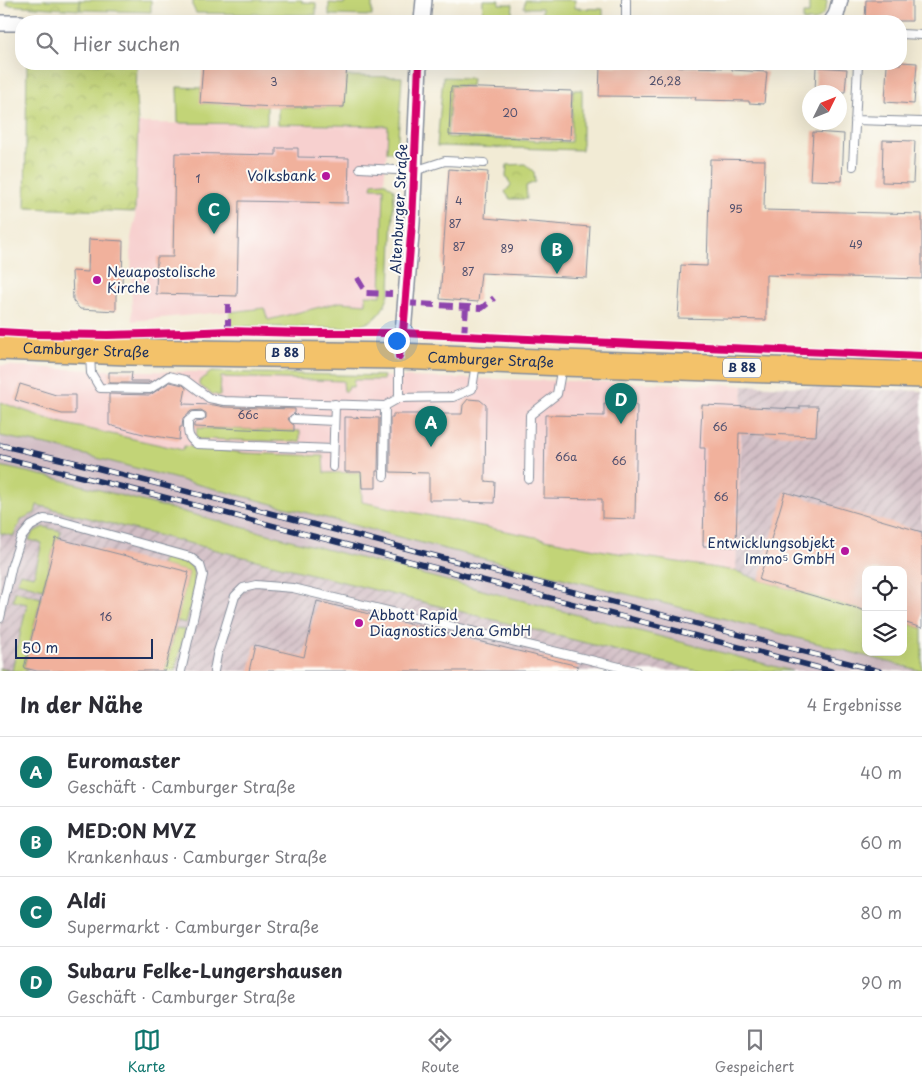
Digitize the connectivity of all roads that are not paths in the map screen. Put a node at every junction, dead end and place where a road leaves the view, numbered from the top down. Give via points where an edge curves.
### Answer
1 (424, 0) edge
2 (626, 0) edge
3 (840, 0) edge
4 (423, 15) edge
5 (626, 15) edge
6 (836, 15) edge
7 (0, 23) edge
8 (15, 23) edge
9 (907, 34) edge
10 (922, 35) edge
11 (419, 70) edge
12 (858, 70) edge
13 (855, 120) junction
14 (922, 122) edge
15 (484, 163) dead end
16 (853, 166) dead end
17 (360, 168) dead end
18 (414, 171) junction
19 (0, 347) edge
20 (90, 350) junction
21 (399, 356) junction
22 (476, 359) junction
23 (170, 363) junction
24 (562, 363) junction
25 (922, 375) edge
26 (399, 398) junction
27 (335, 404) junction
28 (385, 406) junction
29 (201, 416) dead end
30 (294, 419) dead end
31 (334, 420) junction
32 (334, 449) junction
33 (333, 467) dead end
34 (384, 476) dead end
35 (528, 479) dead end
36 (0, 618) edge
37 (182, 671) edge
38 (214, 671) edge
39 (636, 671) edge

1 - 4 street
2 - 5 lane
3 - 6 street
7 - 8 street
9 - 10 lane
11 - 18 street, Altenburger Straße
12 - 13 lane
13 - 14 lane
13 - 16 lane
15 - 18 lane via 445,161
17 - 18 lane
18 - 21 street, Altenburger Straße
19 - 20 main road, Camburger Straße / B 88
20 - 23 main road, Camburger Straße / B 88
20 - 23 lane via 91,373 100,388 150,389
21 - 22 main road, Camburger Straße / B 88
21 - 23 main road, Camburger Straße / B 88
21 - 26 lane
22 - 24 main road, Camburger Straße / B 88
22 - 26 lane via 472,389 453,397
23 - 27 lane via 185,380 209,398
24 - 25 main road, Camburger Straße / B 88
24 - 35 lane via 557,394 530,415
26 - 28 lane
27 - 28 lane
27 - 31 lane
28 - 34 lane
29 - 32 lane via 194,416 188,421 188,434 197,444
30 - 31 lane
31 - 32 lane
32 - 33 lane
36 - 37 lane via 21,538 31,526 44,519 190,557 200,566 203,576
38 - 39 lane via 235,596 243,588 256,584 292,588

